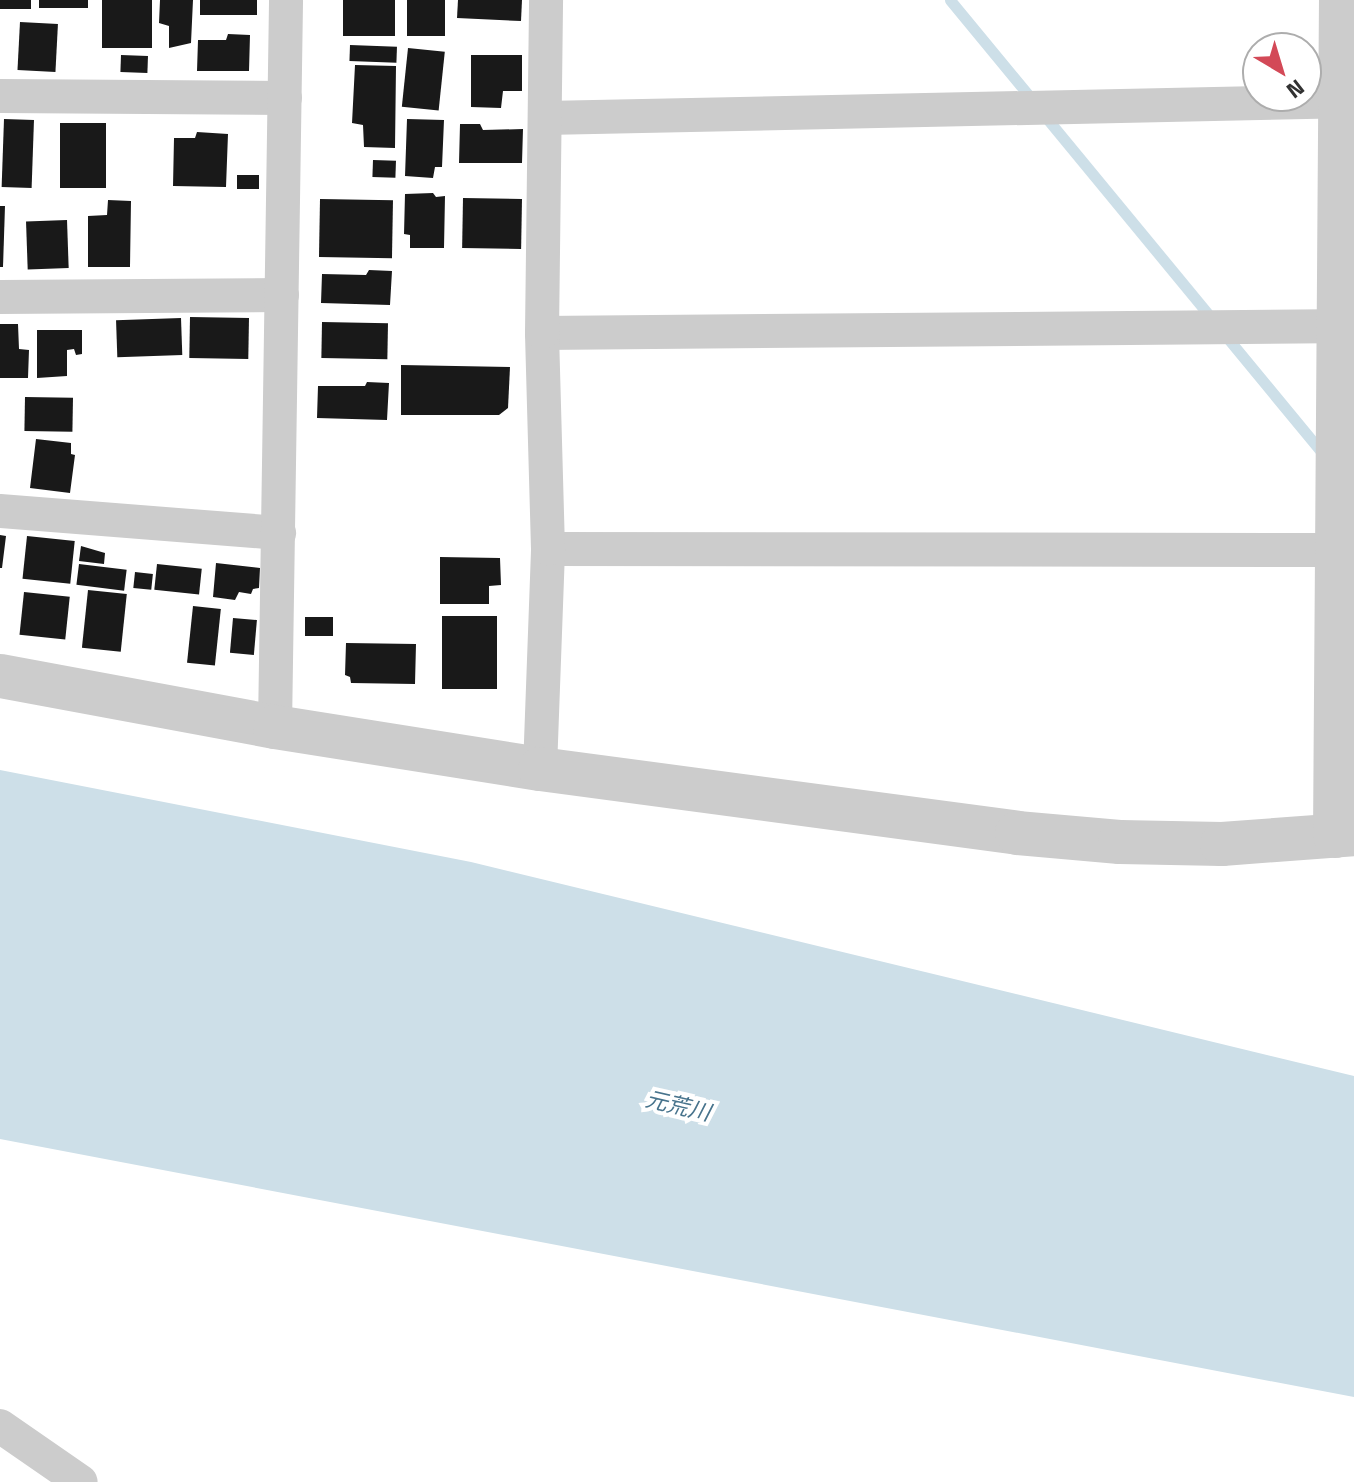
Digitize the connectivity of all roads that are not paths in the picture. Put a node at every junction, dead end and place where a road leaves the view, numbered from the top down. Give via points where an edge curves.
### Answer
1 (286, 0) edge
2 (546, 0) edge
3 (1341, 0) edge
4 (0, 96) edge
5 (285, 98) junction
6 (1348, 101) edge
7 (545, 118) junction
8 (282, 295) junction
9 (0, 297) edge
10 (1347, 326) edge
11 (542, 333) junction
12 (0, 511) edge
13 (279, 533) junction
14 (548, 549) junction
15 (1346, 550) edge
16 (0, 676) edge
17 (275, 727) junction
18 (540, 769) junction
19 (1345, 835) edge
20 (0, 1426) edge
21 (81, 1482) edge

1 - 5 street
2 - 7 street
3 - 6 street
4 - 5 street
5 - 8 street
6 - 7 street
6 - 10 street
7 - 11 street
8 - 9 street
8 - 13 street
10 - 11 street
10 - 15 street
11 - 14 street
12 - 13 street
13 - 17 street
14 - 15 street
14 - 18 street
15 - 19 street
16 - 17 street
17 - 18 street
18 - 19 street via 1061,837 1222,844
20 - 21 street

